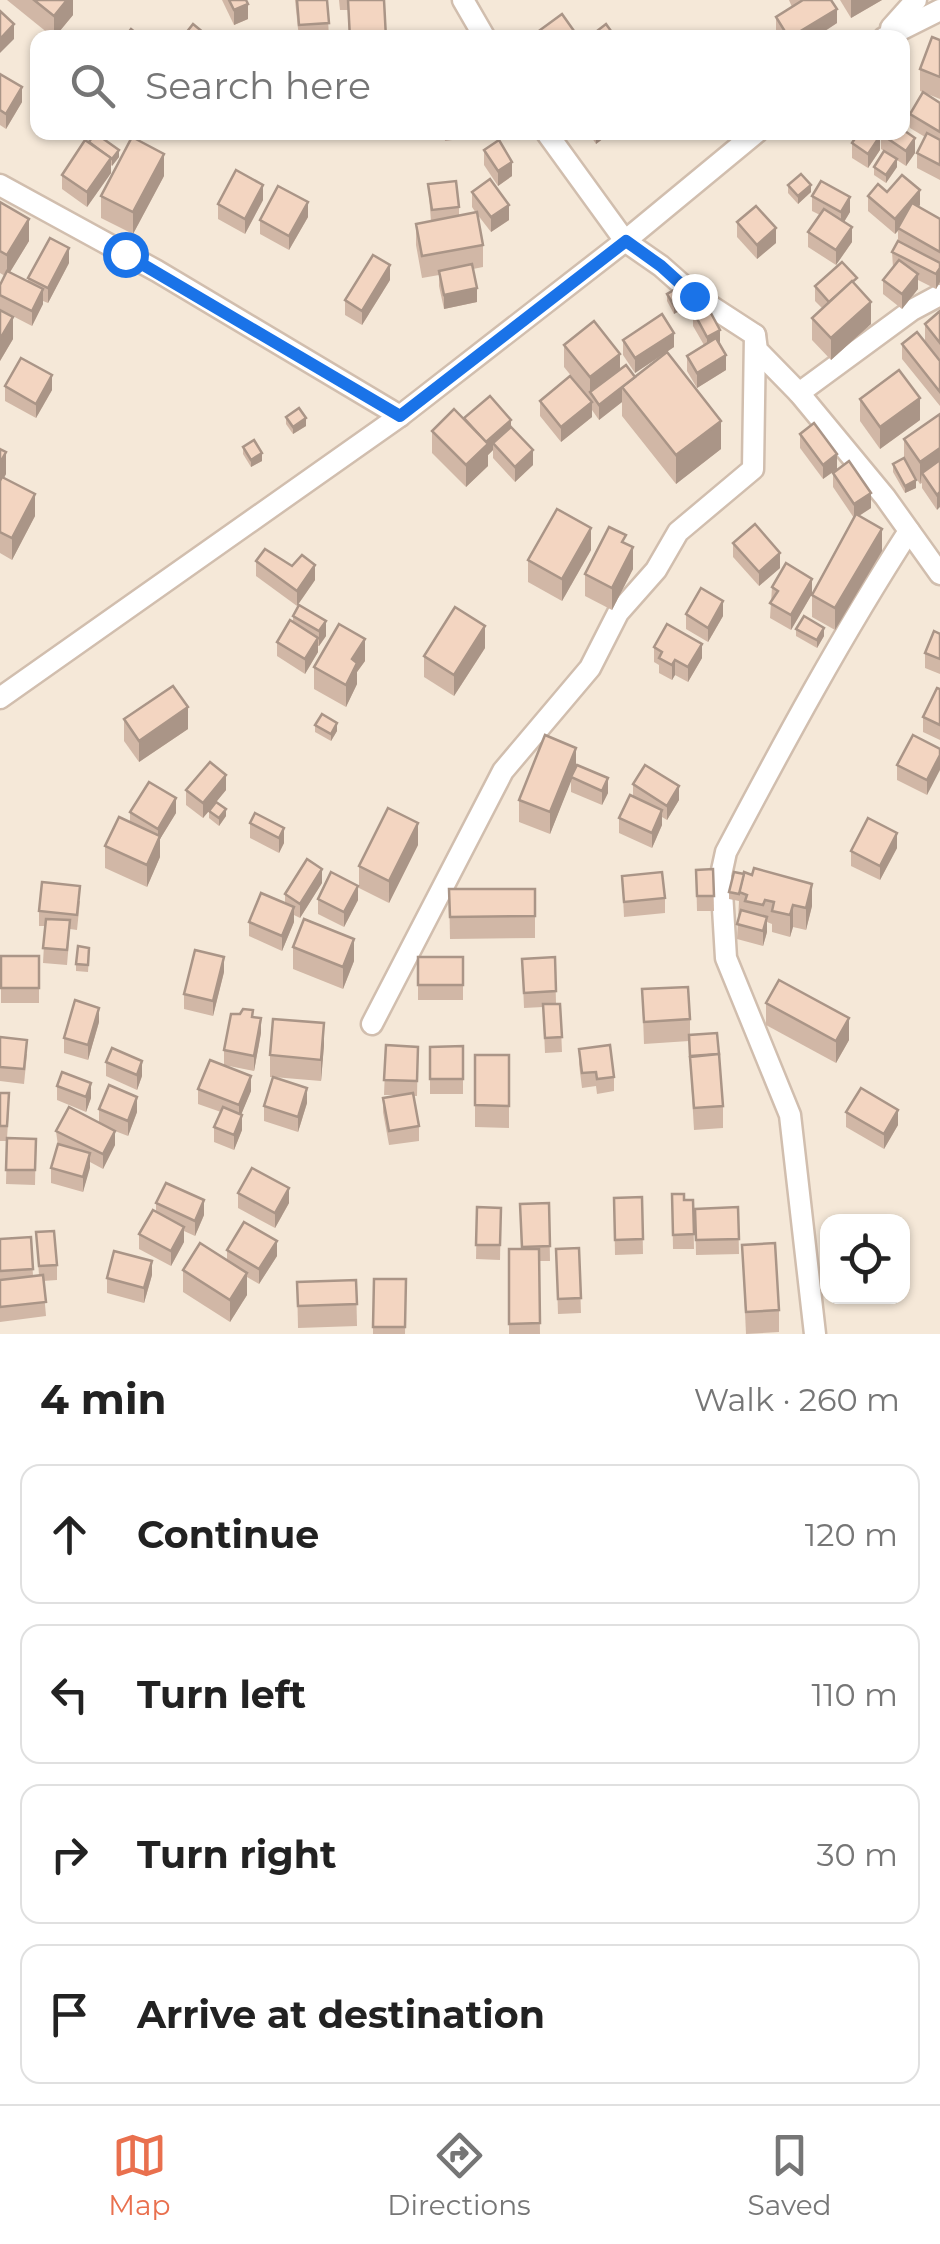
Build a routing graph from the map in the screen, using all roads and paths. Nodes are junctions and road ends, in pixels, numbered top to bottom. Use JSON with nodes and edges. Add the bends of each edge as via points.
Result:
{"nodes":[{"id":1,"x":462,"y":0,"type":"edge"},
{"id":2,"x":916,"y":0,"type":"edge"},
{"id":3,"x":940,"y":10,"type":"edge"},
{"id":4,"x":480,"y":30,"type":"edge"},
{"id":5,"x":891,"y":30,"type":"edge"},
{"id":6,"x":900,"y":30,"type":"edge"},
{"id":7,"x":552,"y":140,"type":"edge"},
{"id":8,"x":748,"y":140,"type":"edge"},
{"id":9,"x":0,"y":185,"type":"edge"},
{"id":10,"x":626,"y":241,"type":"junction"},
{"id":11,"x":940,"y":295,"type":"edge"},
{"id":12,"x":755,"y":336,"type":"junction"},
{"id":13,"x":799,"y":393,"type":"junction"},
{"id":14,"x":400,"y":416,"type":"junction"},
{"id":15,"x":909,"y":531,"type":"junction"},
{"id":16,"x":940,"y":574,"type":"edge"},
{"id":17,"x":0,"y":698,"type":"edge"},
{"id":18,"x":372,"y":1024,"type":"dead end"},
{"id":19,"x":815,"y":1334,"type":"edge"}],
"edges":[{"from":1,"to":4,"type":"street"},
{"from":2,"to":5,"type":"street"},
{"from":3,"to":6,"type":"street"},
{"from":7,"to":10,"type":"street"},
{"from":8,"to":10,"type":"street"},
{"from":9,"to":14,"type":"street"},
{"from":10,"to":12,"type":"street"},
{"from":10,"to":14,"type":"street"},
{"from":11,"to":13,"type":"street"},
{"from":12,"to":13,"type":"street","via":[[757,350]]},
{"from":12,"to":18,"type":"street","via":[[753,469],[678,532],[618,613],[590,668],[503,771]]},
{"from":13,"to":15,"type":"street"},
{"from":14,"to":17,"type":"street"},
{"from":15,"to":16,"type":"street"},
{"from":15,"to":19,"type":"street","via":[[815,683],[726,852],[721,875],[726,958],[790,1115]]}]}
